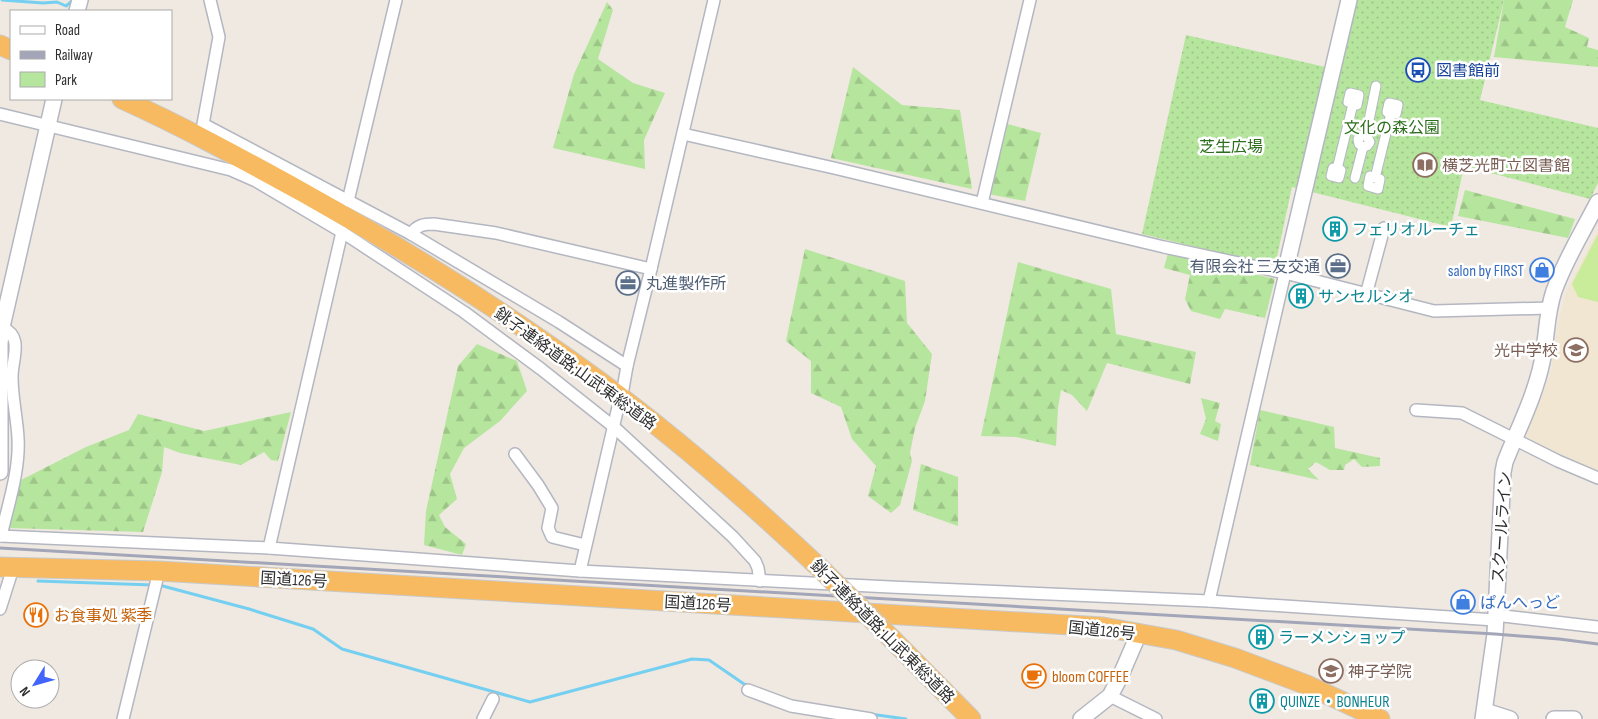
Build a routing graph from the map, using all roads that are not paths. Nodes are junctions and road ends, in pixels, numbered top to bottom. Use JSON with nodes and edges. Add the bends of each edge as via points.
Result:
{"nodes":[{"id":1,"x":210,"y":0,"type":"edge"},
{"id":2,"x":396,"y":0,"type":"edge"},
{"id":3,"x":714,"y":0,"type":"edge"},
{"id":4,"x":1030,"y":0,"type":"edge"},
{"id":5,"x":1349,"y":0,"type":"edge"},
{"id":6,"x":1376,"y":86,"type":"dead end"},
{"id":7,"x":54,"y":100,"type":"edge"},
{"id":8,"x":124,"y":100,"type":"edge"},
{"id":9,"x":1372,"y":103,"type":"junction"},
{"id":10,"x":0,"y":114,"type":"edge"},
{"id":11,"x":47,"y":124,"type":"junction"},
{"id":12,"x":684,"y":134,"type":"junction"},
{"id":13,"x":1343,"y":136,"type":"junction"},
{"id":14,"x":1364,"y":141,"type":"junction"},
{"id":15,"x":1385,"y":146,"type":"junction"},
{"id":16,"x":1355,"y":178,"type":"junction"},
{"id":17,"x":348,"y":201,"type":"junction"},
{"id":18,"x":1598,"y":202,"type":"edge"},
{"id":19,"x":982,"y":203,"type":"junction"},
{"id":20,"x":1384,"y":228,"type":"dead end"},
{"id":21,"x":342,"y":232,"type":"junction"},
{"id":22,"x":410,"y":234,"type":"junction"},
{"id":23,"x":652,"y":268,"type":"junction"},
{"id":24,"x":1285,"y":273,"type":"junction"},
{"id":25,"x":1366,"y":295,"type":"junction"},
{"id":26,"x":4,"y":298,"type":"edge"},
{"id":27,"x":1549,"y":308,"type":"junction"},
{"id":28,"x":1,"y":328,"type":"edge"},
{"id":29,"x":627,"y":366,"type":"junction"},
{"id":30,"x":623,"y":389,"type":"dead end"},
{"id":31,"x":618,"y":407,"type":"dead end"},
{"id":32,"x":1416,"y":410,"type":"dead end"},
{"id":33,"x":614,"y":428,"type":"junction"},
{"id":34,"x":1514,"y":439,"type":"junction"},
{"id":35,"x":515,"y":454,"type":"dead end"},
{"id":36,"x":1,"y":465,"type":"edge"},
{"id":37,"x":1598,"y":478,"type":"edge"},
{"id":38,"x":1,"y":536,"type":"edge"},
{"id":39,"x":585,"y":545,"type":"junction"},
{"id":40,"x":269,"y":548,"type":"junction"},
{"id":41,"x":6,"y":568,"type":"edge"},
{"id":42,"x":580,"y":571,"type":"junction"},
{"id":43,"x":156,"y":581,"type":"junction"},
{"id":44,"x":760,"y":581,"type":"junction"},
{"id":45,"x":1209,"y":601,"type":"junction"},
{"id":46,"x":0,"y":609,"type":"edge"},
{"id":47,"x":1495,"y":618,"type":"junction"},
{"id":48,"x":1598,"y":627,"type":"edge"},
{"id":49,"x":1139,"y":633,"type":"junction"},
{"id":50,"x":748,"y":690,"type":"dead end"},
{"id":51,"x":1110,"y":696,"type":"junction"},
{"id":52,"x":493,"y":699,"type":"dead end"},
{"id":53,"x":1484,"y":715,"type":"edge"},
{"id":54,"x":123,"y":719,"type":"edge"},
{"id":55,"x":483,"y":719,"type":"edge"},
{"id":56,"x":871,"y":719,"type":"edge"},
{"id":57,"x":971,"y":719,"type":"edge"},
{"id":58,"x":1081,"y":719,"type":"edge"},
{"id":59,"x":1156,"y":719,"type":"edge"},
{"id":60,"x":1380,"y":719,"type":"edge"},
{"id":61,"x":1510,"y":719,"type":"edge"},
{"id":62,"x":1554,"y":719,"type":"edge"},
{"id":63,"x":1574,"y":719,"type":"edge"}],
"edges":[{"from":1,"to":17,"type":"street","via":[[219,36],[203,124]]},
{"from":2,"to":17,"type":"street"},
{"from":3,"to":12,"type":"street"},
{"from":4,"to":19,"type":"street"},
{"from":5,"to":24,"type":"street"},
{"from":6,"to":9,"type":"street"},
{"from":7,"to":11,"type":"street"},
{"from":8,"to":57,"type":"highway","name":"銚子連絡道路;山武東総道路","bridge":true,"via":[[336,211],[473,294],[600,382],[739,494],[824,572]]},
{"from":9,"to":13,"type":"street","via":[[1355,102]]},
{"from":9,"to":14,"type":"street"},
{"from":9,"to":15,"type":"street","via":[[1395,111]]},
{"from":10,"to":11,"type":"street"},
{"from":11,"to":21,"type":"street","via":[[231,170],[256,181]]},
{"from":11,"to":26,"type":"street"},
{"from":12,"to":19,"type":"street"},
{"from":12,"to":23,"type":"street"},
{"from":13,"to":14,"type":"street"},
{"from":13,"to":16,"type":"street","via":[[1338,172]]},
{"from":14,"to":15,"type":"street"},
{"from":14,"to":16,"type":"street"},
{"from":15,"to":16,"type":"street","via":[[1372,180]]},
{"from":17,"to":22,"type":"street"},
{"from":18,"to":27,"type":"street","name":"スクールライン","via":[[1564,266]]},
{"from":19,"to":24,"type":"street"},
{"from":20,"to":25,"type":"street"},
{"from":21,"to":33,"type":"street","via":[[464,312]]},
{"from":21,"to":40,"type":"street"},
{"from":22,"to":23,"type":"street","via":[[418,226],[434,224],[496,233]]},
{"from":22,"to":29,"type":"street"},
{"from":23,"to":29,"type":"street"},
{"from":24,"to":25,"type":"street"},
{"from":24,"to":45,"type":"street"},
{"from":25,"to":27,"type":"street","via":[[1434,311]]},
{"from":26,"to":28,"type":"street"},
{"from":27,"to":34,"type":"street","name":"スクールライン","via":[[1542,364]]},
{"from":28,"to":36,"type":"street"},
{"from":28,"to":38,"type":"street","via":[[11,331],[14,336],[12,376],[18,439],[15,472]]},
{"from":29,"to":30,"type":"street"},
{"from":31,"to":33,"type":"street"},
{"from":32,"to":34,"type":"street","via":[[1462,413]]},
{"from":33,"to":39,"type":"street"},
{"from":33,"to":44,"type":"street","via":[[733,537],[755,561]]},
{"from":34,"to":37,"type":"street"},
{"from":34,"to":47,"type":"street","name":"スクールライン","via":[[1503,472]]},
{"from":35,"to":39,"type":"street","via":[[552,508],[548,528],[552,537]]},
{"from":38,"to":40,"type":"street"},
{"from":39,"to":42,"type":"street"},
{"from":40,"to":42,"type":"street"},
{"from":41,"to":43,"type":"highway","name":"国道126号"},
{"from":41,"to":46,"type":"street"},
{"from":42,"to":44,"type":"street"},
{"from":43,"to":49,"type":"highway","name":"国道126号","via":[[1103,627]]},
{"from":43,"to":54,"type":"street"},
{"from":44,"to":45,"type":"street"},
{"from":45,"to":47,"type":"street"},
{"from":47,"to":48,"type":"street"},
{"from":47,"to":53,"type":"street","name":"スクールライン"},
{"from":49,"to":51,"type":"street"},
{"from":49,"to":60,"type":"highway","name":"国道126号","via":[[1176,640],[1266,669]]},
{"from":50,"to":56,"type":"street","via":[[791,706]]},
{"from":51,"to":58,"type":"street"},
{"from":51,"to":59,"type":"street"},
{"from":52,"to":55,"type":"street"},
{"from":53,"to":61,"type":"street"},
{"from":62,"to":63,"type":"street"}]}
